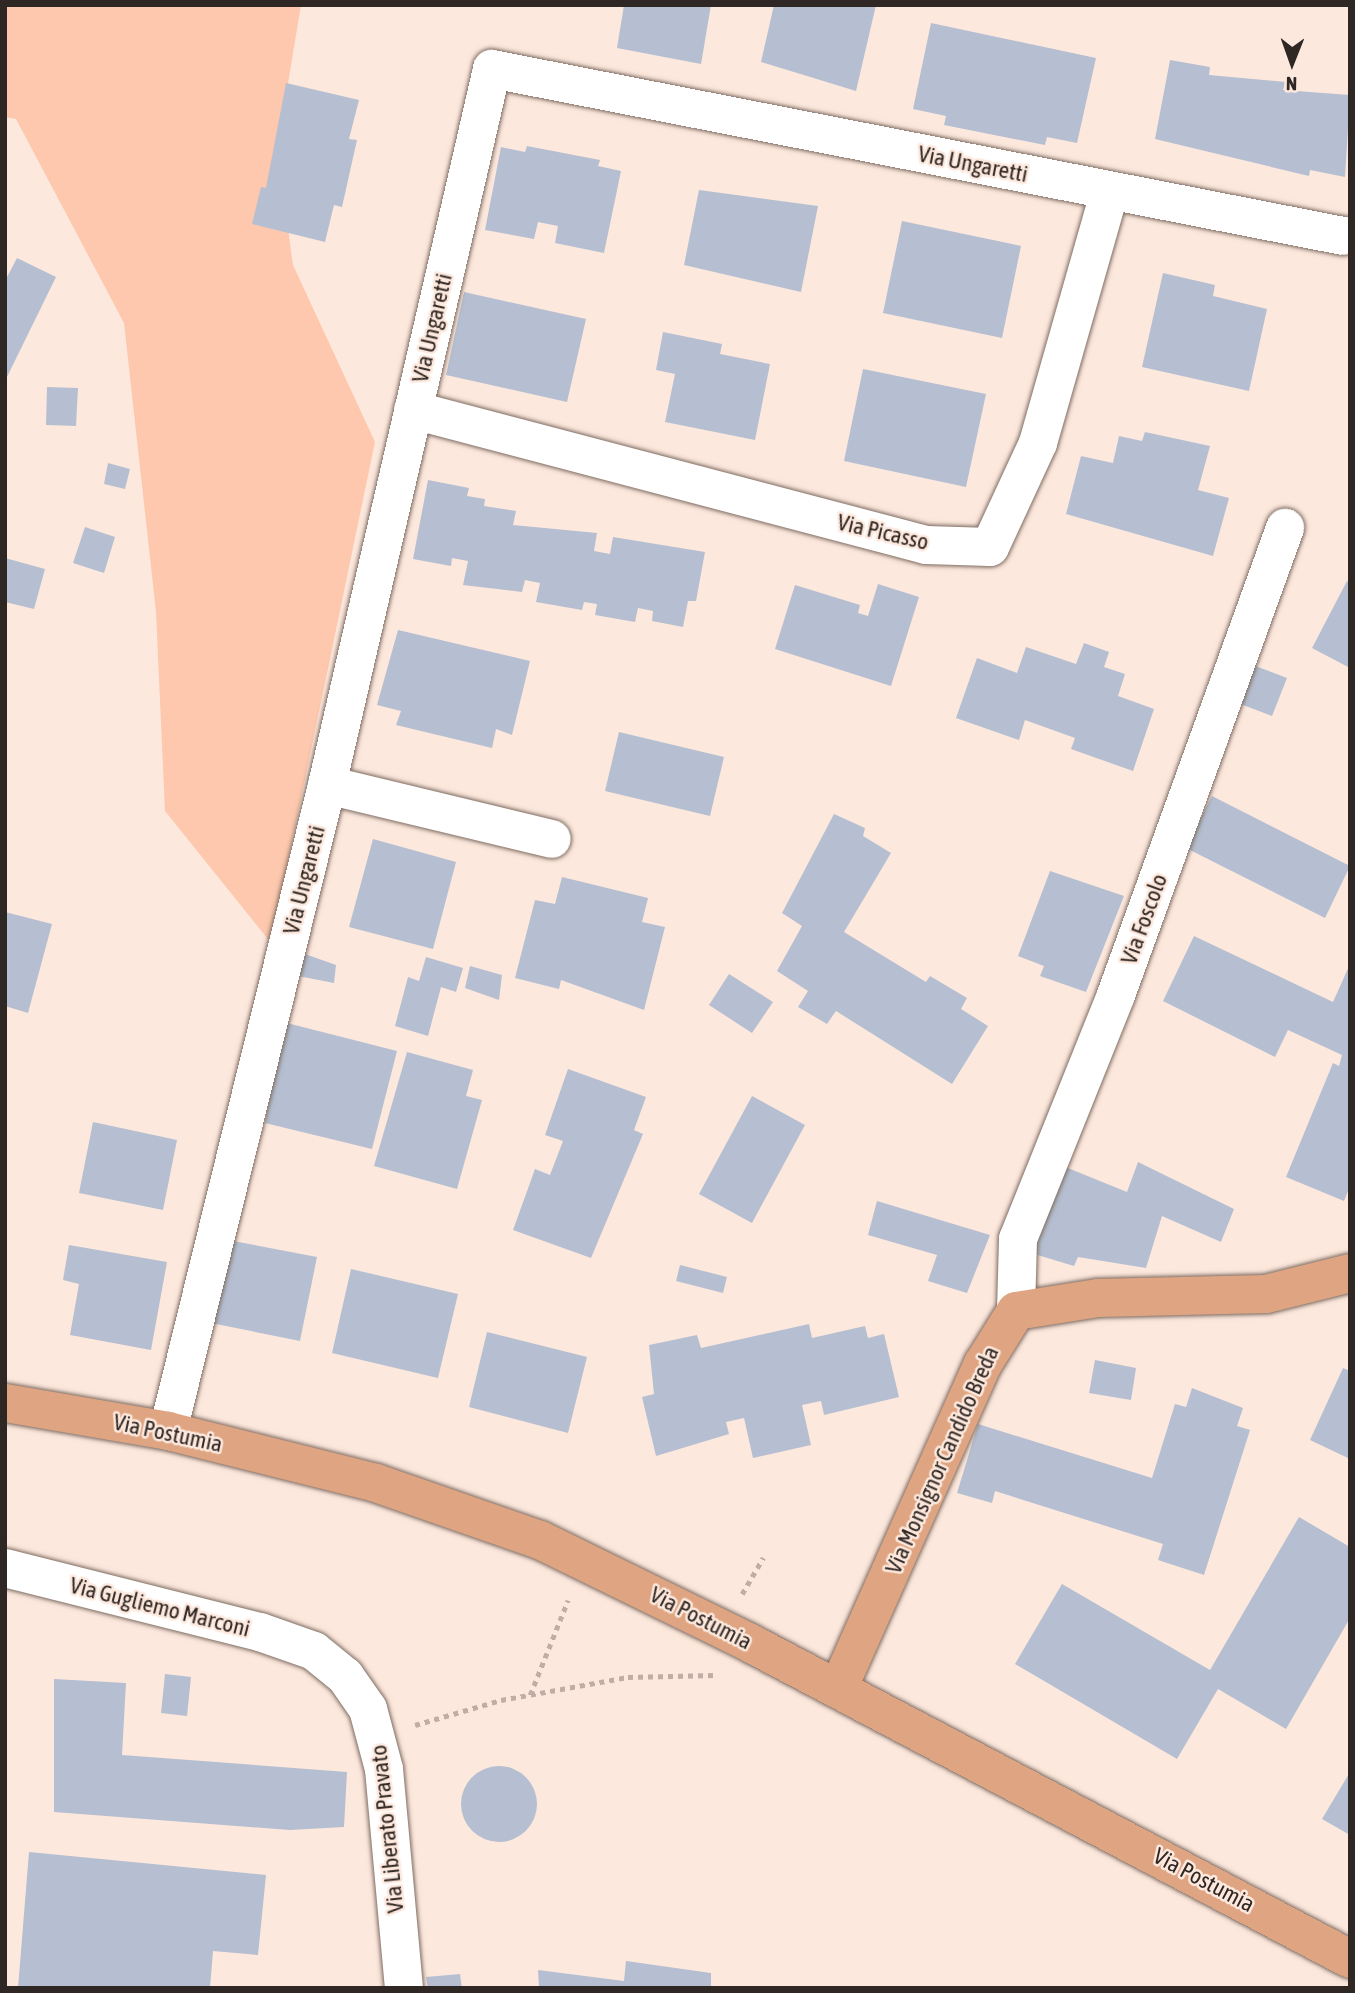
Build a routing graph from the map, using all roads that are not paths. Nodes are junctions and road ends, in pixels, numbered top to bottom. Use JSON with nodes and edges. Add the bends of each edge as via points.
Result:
{"nodes":[{"id":1,"x":1110,"y":191,"type":"junction"},
{"id":2,"x":1343,"y":236,"type":"dead end"},
{"id":3,"x":413,"y":410,"type":"junction"},
{"id":4,"x":1285,"y":527,"type":"dead end"},
{"id":5,"x":327,"y":785,"type":"junction"},
{"id":6,"x":552,"y":839,"type":"dead end"},
{"id":7,"x":1350,"y":1273,"type":"edge"},
{"id":8,"x":1016,"y":1311,"type":"junction"},
{"id":9,"x":5,"y":1403,"type":"edge"},
{"id":10,"x":168,"y":1431,"type":"junction"},
{"id":11,"x":5,"y":1568,"type":"edge"},
{"id":12,"x":314,"y":1651,"type":"joint"},
{"id":13,"x":838,"y":1689,"type":"junction"},
{"id":14,"x":1350,"y":1959,"type":"edge"},
{"id":15,"x":404,"y":1988,"type":"edge"}],
"edges":[{"from":1,"to":2,"type":"street","name":"Via Ungaretti"},
{"from":1,"to":3,"type":"street","name":"Via Picasso","via":[[1038,443],[990,547],[926,545]]},
{"from":1,"to":3,"type":"street","name":"Via Ungaretti","via":[[492,69]]},
{"from":3,"to":5,"type":"street","name":"Via Ungaretti"},
{"from":4,"to":8,"type":"street","name":"Via Foscolo","via":[[1116,995],[1018,1240]]},
{"from":5,"to":6,"type":"street"},
{"from":5,"to":10,"type":"street","name":"Via Ungaretti"},
{"from":7,"to":8,"type":"main road","via":[[1266,1294],[1098,1298]]},
{"from":8,"to":13,"type":"main road","name":"Via Monsignor Candido Breda","via":[[983,1364]]},
{"from":9,"to":10,"type":"main road","name":"Via Postumia"},
{"from":10,"to":13,"type":"main road","name":"Via Postumia","via":[[376,1483],[540,1540]]},
{"from":11,"to":12,"type":"street","name":"Via Gugliemo Marconi"},
{"from":12,"to":15,"type":"street","name":"Via Liberato Pravato","via":[[345,1676],[377,1735]]},
{"from":13,"to":14,"type":"main road","name":"Via Postumia"}]}
